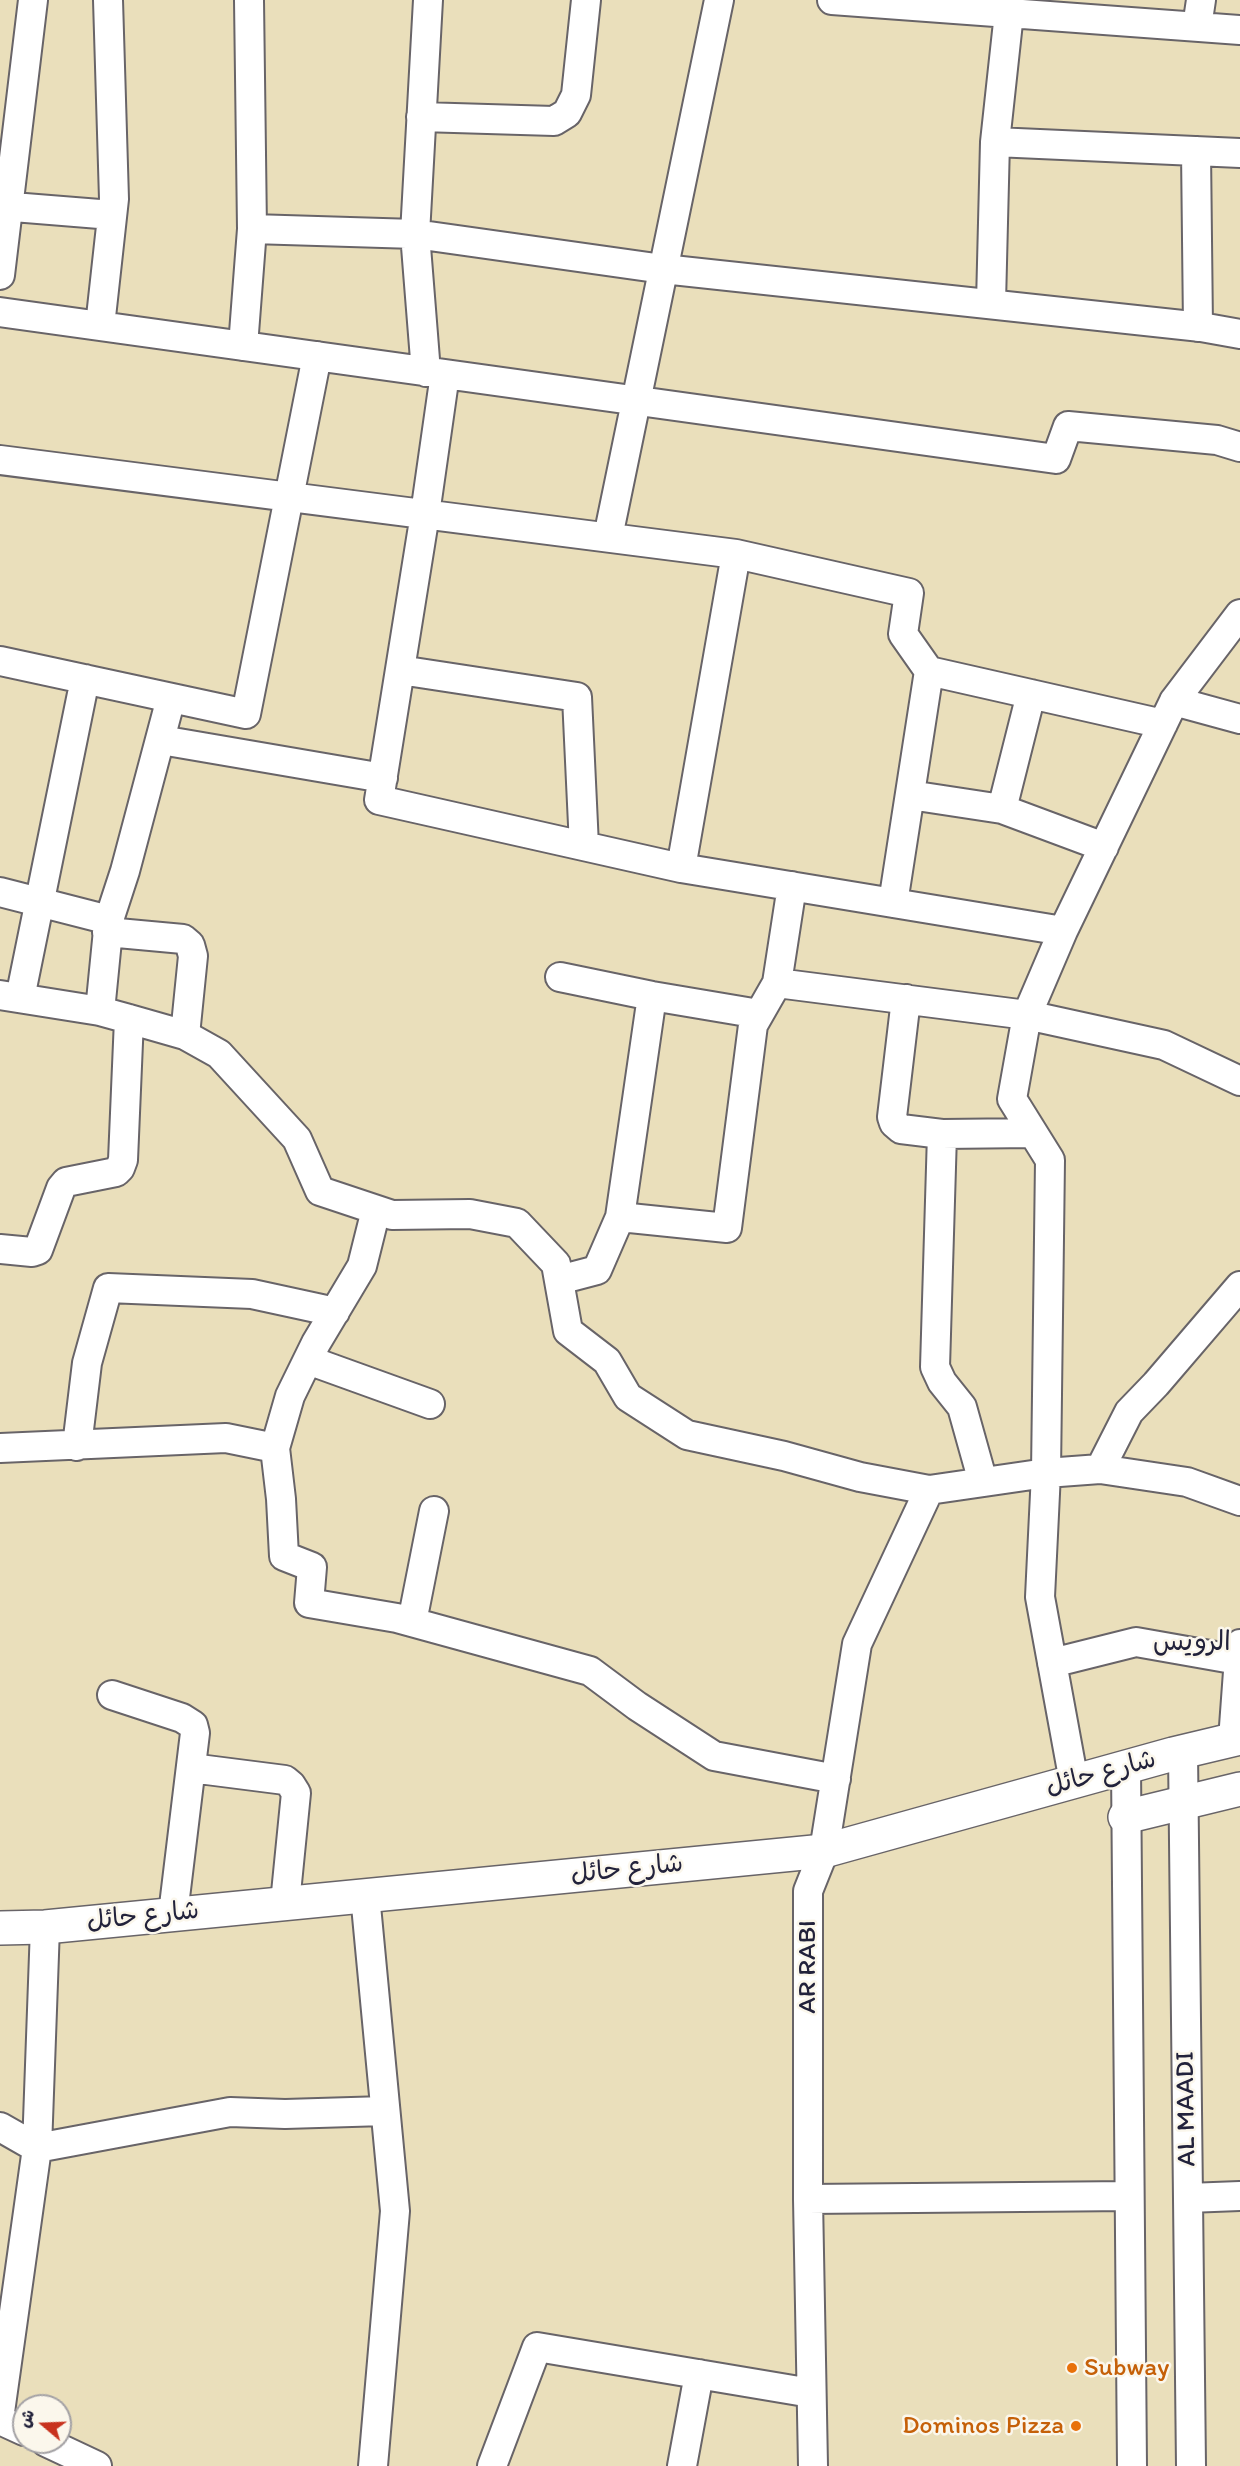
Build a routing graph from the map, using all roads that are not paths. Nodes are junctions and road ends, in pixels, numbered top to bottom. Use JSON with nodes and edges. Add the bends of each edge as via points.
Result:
{"nodes":[{"id":1,"x":33,"y":0,"type":"edge"},
{"id":2,"x":108,"y":0,"type":"edge"},
{"id":3,"x":249,"y":0,"type":"edge"},
{"id":4,"x":428,"y":0,"type":"edge"},
{"id":5,"x":586,"y":0,"type":"edge"},
{"id":6,"x":718,"y":0,"type":"edge"},
{"id":7,"x":832,"y":0,"type":"edge"},
{"id":8,"x":948,"y":0,"type":"edge"},
{"id":9,"x":1016,"y":10,"type":"edge"},
{"id":10,"x":1199,"y":13,"type":"edge"},
{"id":11,"x":1240,"y":30,"type":"edge"},
{"id":12,"x":10,"y":104,"type":"edge"},
{"id":13,"x":421,"y":117,"type":"junction"},
{"id":14,"x":995,"y":142,"type":"junction"},
{"id":15,"x":1196,"y":151,"type":"junction"},
{"id":16,"x":1240,"y":153,"type":"edge"},
{"id":17,"x":4,"y":206,"type":"edge"},
{"id":18,"x":112,"y":215,"type":"junction"},
{"id":19,"x":252,"y":230,"type":"junction"},
{"id":20,"x":415,"y":234,"type":"junction"},
{"id":21,"x":663,"y":269,"type":"junction"},
{"id":22,"x":0,"y":275,"type":"edge"},
{"id":23,"x":991,"y":303,"type":"junction"},
{"id":24,"x":0,"y":312,"type":"edge"},
{"id":25,"x":100,"y":326,"type":"junction"},
{"id":26,"x":1198,"y":327,"type":"junction"},
{"id":27,"x":1240,"y":334,"type":"edge"},
{"id":28,"x":243,"y":346,"type":"junction"},
{"id":29,"x":317,"y":356,"type":"junction"},
{"id":30,"x":435,"y":373,"type":"junction"},
{"id":31,"x":636,"y":401,"type":"junction"},
{"id":32,"x":1240,"y":447,"type":"edge"},
{"id":33,"x":0,"y":460,"type":"edge"},
{"id":34,"x":288,"y":496,"type":"junction"},
{"id":35,"x":425,"y":514,"type":"junction"},
{"id":36,"x":608,"y":537,"type":"junction"},
{"id":37,"x":736,"y":554,"type":"junction"},
{"id":38,"x":1240,"y":614,"type":"edge"},
{"id":39,"x":0,"y":661,"type":"edge"},
{"id":40,"x":400,"y":670,"type":"junction"},
{"id":41,"x":929,"y":671,"type":"junction"},
{"id":42,"x":85,"y":679,"type":"junction"},
{"id":43,"x":1031,"y":694,"type":"junction"},
{"id":44,"x":171,"y":698,"type":"junction"},
{"id":45,"x":1169,"y":713,"type":"junction"},
{"id":46,"x":1240,"y":719,"type":"edge"},
{"id":47,"x":161,"y":740,"type":"junction"},
{"id":48,"x":383,"y":778,"type":"junction"},
{"id":49,"x":910,"y":795,"type":"junction"},
{"id":50,"x":1002,"y":809,"type":"junction"},
{"id":51,"x":585,"y":846,"type":"junction"},
{"id":52,"x":1104,"y":847,"type":"junction"},
{"id":53,"x":681,"y":868,"type":"junction"},
{"id":54,"x":792,"y":886,"type":"junction"},
{"id":55,"x":0,"y":891,"type":"edge"},
{"id":56,"x":40,"y":902,"type":"junction"},
{"id":57,"x":893,"y":903,"type":"junction"},
{"id":58,"x":108,"y":926,"type":"junction"},
{"id":59,"x":1063,"y":931,"type":"junction"},
{"id":60,"x":561,"y":977,"type":"dead end"},
{"id":61,"x":777,"y":983,"type":"junction"},
{"id":62,"x":652,"y":996,"type":"junction"},
{"id":63,"x":10,"y":997,"type":"edge"},
{"id":64,"x":906,"y":999,"type":"junction"},
{"id":65,"x":100,"y":1011,"type":"junction"},
{"id":66,"x":759,"y":1014,"type":"junction"},
{"id":67,"x":1027,"y":1015,"type":"junction"},
{"id":68,"x":129,"y":1019,"type":"junction"},
{"id":69,"x":185,"y":1035,"type":"junction"},
{"id":70,"x":1240,"y":1081,"type":"edge"},
{"id":71,"x":1033,"y":1133,"type":"junction"},
{"id":72,"x":942,"y":1134,"type":"junction"},
{"id":73,"x":376,"y":1210,"type":"junction"},
{"id":74,"x":620,"y":1217,"type":"junction"},
{"id":75,"x":0,"y":1249,"type":"edge"},
{"id":76,"x":559,"y":1280,"type":"junction"},
{"id":77,"x":1240,"y":1286,"type":"edge"},
{"id":78,"x":335,"y":1312,"type":"junction"},
{"id":79,"x":308,"y":1360,"type":"junction"},
{"id":80,"x":430,"y":1404,"type":"dead end"},
{"id":81,"x":77,"y":1446,"type":"junction"},
{"id":82,"x":0,"y":1448,"type":"edge"},
{"id":83,"x":275,"y":1448,"type":"junction"},
{"id":84,"x":1100,"y":1469,"type":"junction"},
{"id":85,"x":1046,"y":1473,"type":"junction"},
{"id":86,"x":983,"y":1482,"type":"junction"},
{"id":87,"x":929,"y":1490,"type":"junction"},
{"id":88,"x":1240,"y":1501,"type":"edge"},
{"id":89,"x":434,"y":1511,"type":"dead end"},
{"id":90,"x":412,"y":1622,"type":"junction"},
{"id":91,"x":1239,"y":1652,"type":"edge"},
{"id":92,"x":1052,"y":1663,"type":"junction"},
{"id":93,"x":112,"y":1695,"type":"dead end"},
{"id":94,"x":1236,"y":1739,"type":"edge"},
{"id":95,"x":1183,"y":1752,"type":"junction"},
{"id":96,"x":1125,"y":1767,"type":"junction"},
{"id":97,"x":191,"y":1768,"type":"junction"},
{"id":98,"x":836,"y":1779,"type":"junction"},
{"id":99,"x":1074,"y":1782,"type":"junction"},
{"id":100,"x":1240,"y":1789,"type":"edge"},
{"id":101,"x":1184,"y":1803,"type":"junction"},
{"id":102,"x":1125,"y":1817,"type":"junction"},
{"id":103,"x":824,"y":1851,"type":"junction"},
{"id":104,"x":365,"y":1895,"type":"junction"},
{"id":105,"x":285,"y":1903,"type":"junction"},
{"id":106,"x":173,"y":1914,"type":"junction"},
{"id":107,"x":45,"y":1927,"type":"junction"},
{"id":108,"x":0,"y":1928,"type":"edge"},
{"id":109,"x":386,"y":2110,"type":"junction"},
{"id":110,"x":0,"y":2127,"type":"edge"},
{"id":111,"x":36,"y":2148,"type":"junction"},
{"id":112,"x":1129,"y":2196,"type":"junction"},
{"id":113,"x":1240,"y":2196,"type":"edge"},
{"id":114,"x":1188,"y":2198,"type":"junction"},
{"id":115,"x":808,"y":2199,"type":"junction"},
{"id":116,"x":11,"y":2254,"type":"edge"},
{"id":117,"x":699,"y":2374,"type":"junction"},
{"id":118,"x":812,"y":2393,"type":"junction"},
{"id":119,"x":0,"y":2412,"type":"edge"},
{"id":120,"x":72,"y":2454,"type":"edge"},
{"id":121,"x":97,"y":2466,"type":"edge"},
{"id":122,"x":373,"y":2466,"type":"edge"},
{"id":123,"x":492,"y":2466,"type":"edge"},
{"id":124,"x":682,"y":2466,"type":"edge"},
{"id":125,"x":813,"y":2466,"type":"edge"},
{"id":126,"x":1131,"y":2466,"type":"edge"},
{"id":127,"x":1191,"y":2466,"type":"edge"}],
"edges":[{"from":1,"to":12,"type":"street"},
{"from":2,"to":18,"type":"street"},
{"from":3,"to":19,"type":"street"},
{"from":4,"to":13,"type":"street"},
{"from":5,"to":13,"type":"street","via":[[576,95],[567,113],[554,121]]},
{"from":6,"to":21,"type":"street"},
{"from":7,"to":9,"type":"street"},
{"from":8,"to":9,"type":"street"},
{"from":9,"to":10,"type":"street"},
{"from":9,"to":14,"type":"street"},
{"from":10,"to":11,"type":"street"},
{"from":12,"to":17,"type":"street"},
{"from":13,"to":20,"type":"street"},
{"from":14,"to":15,"type":"street"},
{"from":14,"to":23,"type":"street"},
{"from":15,"to":16,"type":"street"},
{"from":15,"to":26,"type":"street"},
{"from":17,"to":18,"type":"street"},
{"from":17,"to":22,"type":"street"},
{"from":18,"to":25,"type":"street"},
{"from":19,"to":20,"type":"street"},
{"from":19,"to":28,"type":"street"},
{"from":20,"to":21,"type":"street"},
{"from":20,"to":30,"type":"street"},
{"from":21,"to":23,"type":"street"},
{"from":21,"to":31,"type":"street"},
{"from":23,"to":26,"type":"street"},
{"from":24,"to":25,"type":"street"},
{"from":25,"to":28,"type":"street"},
{"from":26,"to":27,"type":"street"},
{"from":28,"to":29,"type":"street"},
{"from":29,"to":30,"type":"street"},
{"from":29,"to":34,"type":"street"},
{"from":30,"to":31,"type":"street"},
{"from":30,"to":35,"type":"street"},
{"from":31,"to":32,"type":"street","via":[[1056,459],[1068,426],[1217,440]]},
{"from":31,"to":36,"type":"street"},
{"from":33,"to":34,"type":"street"},
{"from":34,"to":35,"type":"street"},
{"from":34,"to":44,"type":"street","via":[[246,714]]},
{"from":35,"to":36,"type":"street"},
{"from":35,"to":40,"type":"street"},
{"from":36,"to":37,"type":"street"},
{"from":37,"to":41,"type":"street","via":[[909,593],[903,634]]},
{"from":37,"to":53,"type":"street"},
{"from":38,"to":45,"type":"street"},
{"from":39,"to":42,"type":"street"},
{"from":40,"to":48,"type":"street"},
{"from":40,"to":51,"type":"street","via":[[577,697]]},
{"from":41,"to":43,"type":"street"},
{"from":41,"to":49,"type":"street"},
{"from":42,"to":44,"type":"street"},
{"from":42,"to":56,"type":"street"},
{"from":43,"to":45,"type":"street"},
{"from":43,"to":50,"type":"street"},
{"from":44,"to":47,"type":"street"},
{"from":45,"to":46,"type":"street"},
{"from":45,"to":52,"type":"street"},
{"from":47,"to":48,"type":"street"},
{"from":47,"to":58,"type":"street"},
{"from":48,"to":51,"type":"street","via":[[379,800]]},
{"from":49,"to":50,"type":"street"},
{"from":49,"to":57,"type":"street"},
{"from":50,"to":52,"type":"street"},
{"from":51,"to":53,"type":"street"},
{"from":52,"to":59,"type":"street"},
{"from":53,"to":54,"type":"street"},
{"from":54,"to":57,"type":"street"},
{"from":54,"to":61,"type":"street"},
{"from":55,"to":56,"type":"street"},
{"from":56,"to":58,"type":"street"},
{"from":56,"to":63,"type":"street"},
{"from":57,"to":59,"type":"street"},
{"from":58,"to":65,"type":"street"},
{"from":58,"to":69,"type":"street","via":[[183,939],[190,945],[193,956]]},
{"from":59,"to":67,"type":"street"},
{"from":60,"to":62,"type":"street"},
{"from":61,"to":64,"type":"street"},
{"from":61,"to":66,"type":"street"},
{"from":62,"to":66,"type":"street"},
{"from":62,"to":74,"type":"street"},
{"from":63,"to":65,"type":"street"},
{"from":64,"to":67,"type":"street"},
{"from":64,"to":72,"type":"street","via":[[892,1117],[901,1129]]},
{"from":65,"to":68,"type":"street"},
{"from":66,"to":74,"type":"street","via":[[753,1025],[727,1228]]},
{"from":67,"to":70,"type":"street","via":[[1164,1045]]},
{"from":67,"to":71,"type":"street","via":[[1012,1099]]},
{"from":68,"to":69,"type":"street"},
{"from":68,"to":75,"type":"street","via":[[120,1168],[66,1182],[38,1250]]},
{"from":69,"to":73,"type":"street","via":[[219,1054],[297,1139],[320,1191]]},
{"from":71,"to":72,"type":"street"},
{"from":71,"to":85,"type":"street","via":[[1050,1160]]},
{"from":72,"to":86,"type":"street","via":[[935,1367],[962,1407]]},
{"from":73,"to":76,"type":"street","via":[[392,1215],[470,1214],[517,1223],[556,1264]]},
{"from":73,"to":78,"type":"street","via":[[362,1266]]},
{"from":74,"to":76,"type":"street","via":[[597,1270]]},
{"from":76,"to":87,"type":"street","via":[[567,1331],[607,1361],[628,1397],[687,1435]]},
{"from":77,"to":84,"type":"street","via":[[1128,1412]]},
{"from":78,"to":79,"type":"street"},
{"from":78,"to":81,"type":"street","via":[[252,1294],[108,1288],[87,1363]]},
{"from":79,"to":80,"type":"street"},
{"from":79,"to":83,"type":"street","via":[[290,1396]]},
{"from":81,"to":82,"type":"street"},
{"from":81,"to":83,"type":"street","via":[[226,1438]]},
{"from":83,"to":90,"type":"street","via":[[284,1556],[312,1567],[309,1603]]},
{"from":84,"to":85,"type":"street"},
{"from":84,"to":88,"type":"street","via":[[1187,1482]]},
{"from":85,"to":86,"type":"street"},
{"from":85,"to":92,"type":"street","via":[[1040,1597]]},
{"from":86,"to":87,"type":"street"},
{"from":87,"to":98,"type":"street","name":"AR RABI","via":[[857,1644]]},
{"from":89,"to":90,"type":"street"},
{"from":90,"to":98,"type":"street","via":[[590,1671],[714,1756]]},
{"from":91,"to":92,"type":"street","via":[[1136,1642]]},
{"from":91,"to":94,"type":"street"},
{"from":92,"to":99,"type":"street"},
{"from":93,"to":97,"type":"street","via":[[194,1725]]},
{"from":94,"to":95,"type":"main road","name":"شارع حائل"},
{"from":95,"to":96,"type":"main road","name":"شارع حائل"},
{"from":95,"to":101,"type":"street","name":"AL MAADI"},
{"from":96,"to":99,"type":"main road","name":"شارع حائل"},
{"from":96,"to":102,"type":"street"},
{"from":97,"to":105,"type":"street","via":[[285,1780],[291,1785],[296,1793]]},
{"from":97,"to":106,"type":"street"},
{"from":98,"to":103,"type":"street","name":"AR RABI"},
{"from":99,"to":103,"type":"main road","name":"شارع حائل"},
{"from":100,"to":101,"type":"main road","name":"شارع حائل"},
{"from":101,"to":102,"type":"main road","name":"شارع حائل"},
{"from":101,"to":114,"type":"street","name":"AL MAADI"},
{"from":102,"to":112,"type":"street"},
{"from":103,"to":104,"type":"main road","name":"شارع حائل"},
{"from":103,"to":115,"type":"street","name":"AR RABI","via":[[808,1892]]},
{"from":104,"to":105,"type":"main road","name":"شارع حائل"},
{"from":104,"to":109,"type":"street"},
{"from":105,"to":106,"type":"main road","name":"شارع حائل"},
{"from":106,"to":107,"type":"main road","name":"شارع حائل"},
{"from":107,"to":108,"type":"main road","name":"شارع حائل"},
{"from":107,"to":111,"type":"street"},
{"from":109,"to":111,"type":"street","via":[[230,2112]]},
{"from":109,"to":122,"type":"street","via":[[394,2211]]},
{"from":110,"to":111,"type":"street"},
{"from":111,"to":116,"type":"street"},
{"from":112,"to":115,"type":"street"},
{"from":112,"to":126,"type":"street"},
{"from":113,"to":114,"type":"street"},
{"from":114,"to":127,"type":"street","name":"AL MAADI"},
{"from":115,"to":118,"type":"street","name":"AR RABI"},
{"from":116,"to":119,"type":"street"},
{"from":117,"to":118,"type":"street"},
{"from":117,"to":123,"type":"street","via":[[537,2347]]},
{"from":117,"to":124,"type":"street"},
{"from":118,"to":125,"type":"street","name":"AR RABI"},
{"from":120,"to":121,"type":"street"}]}
